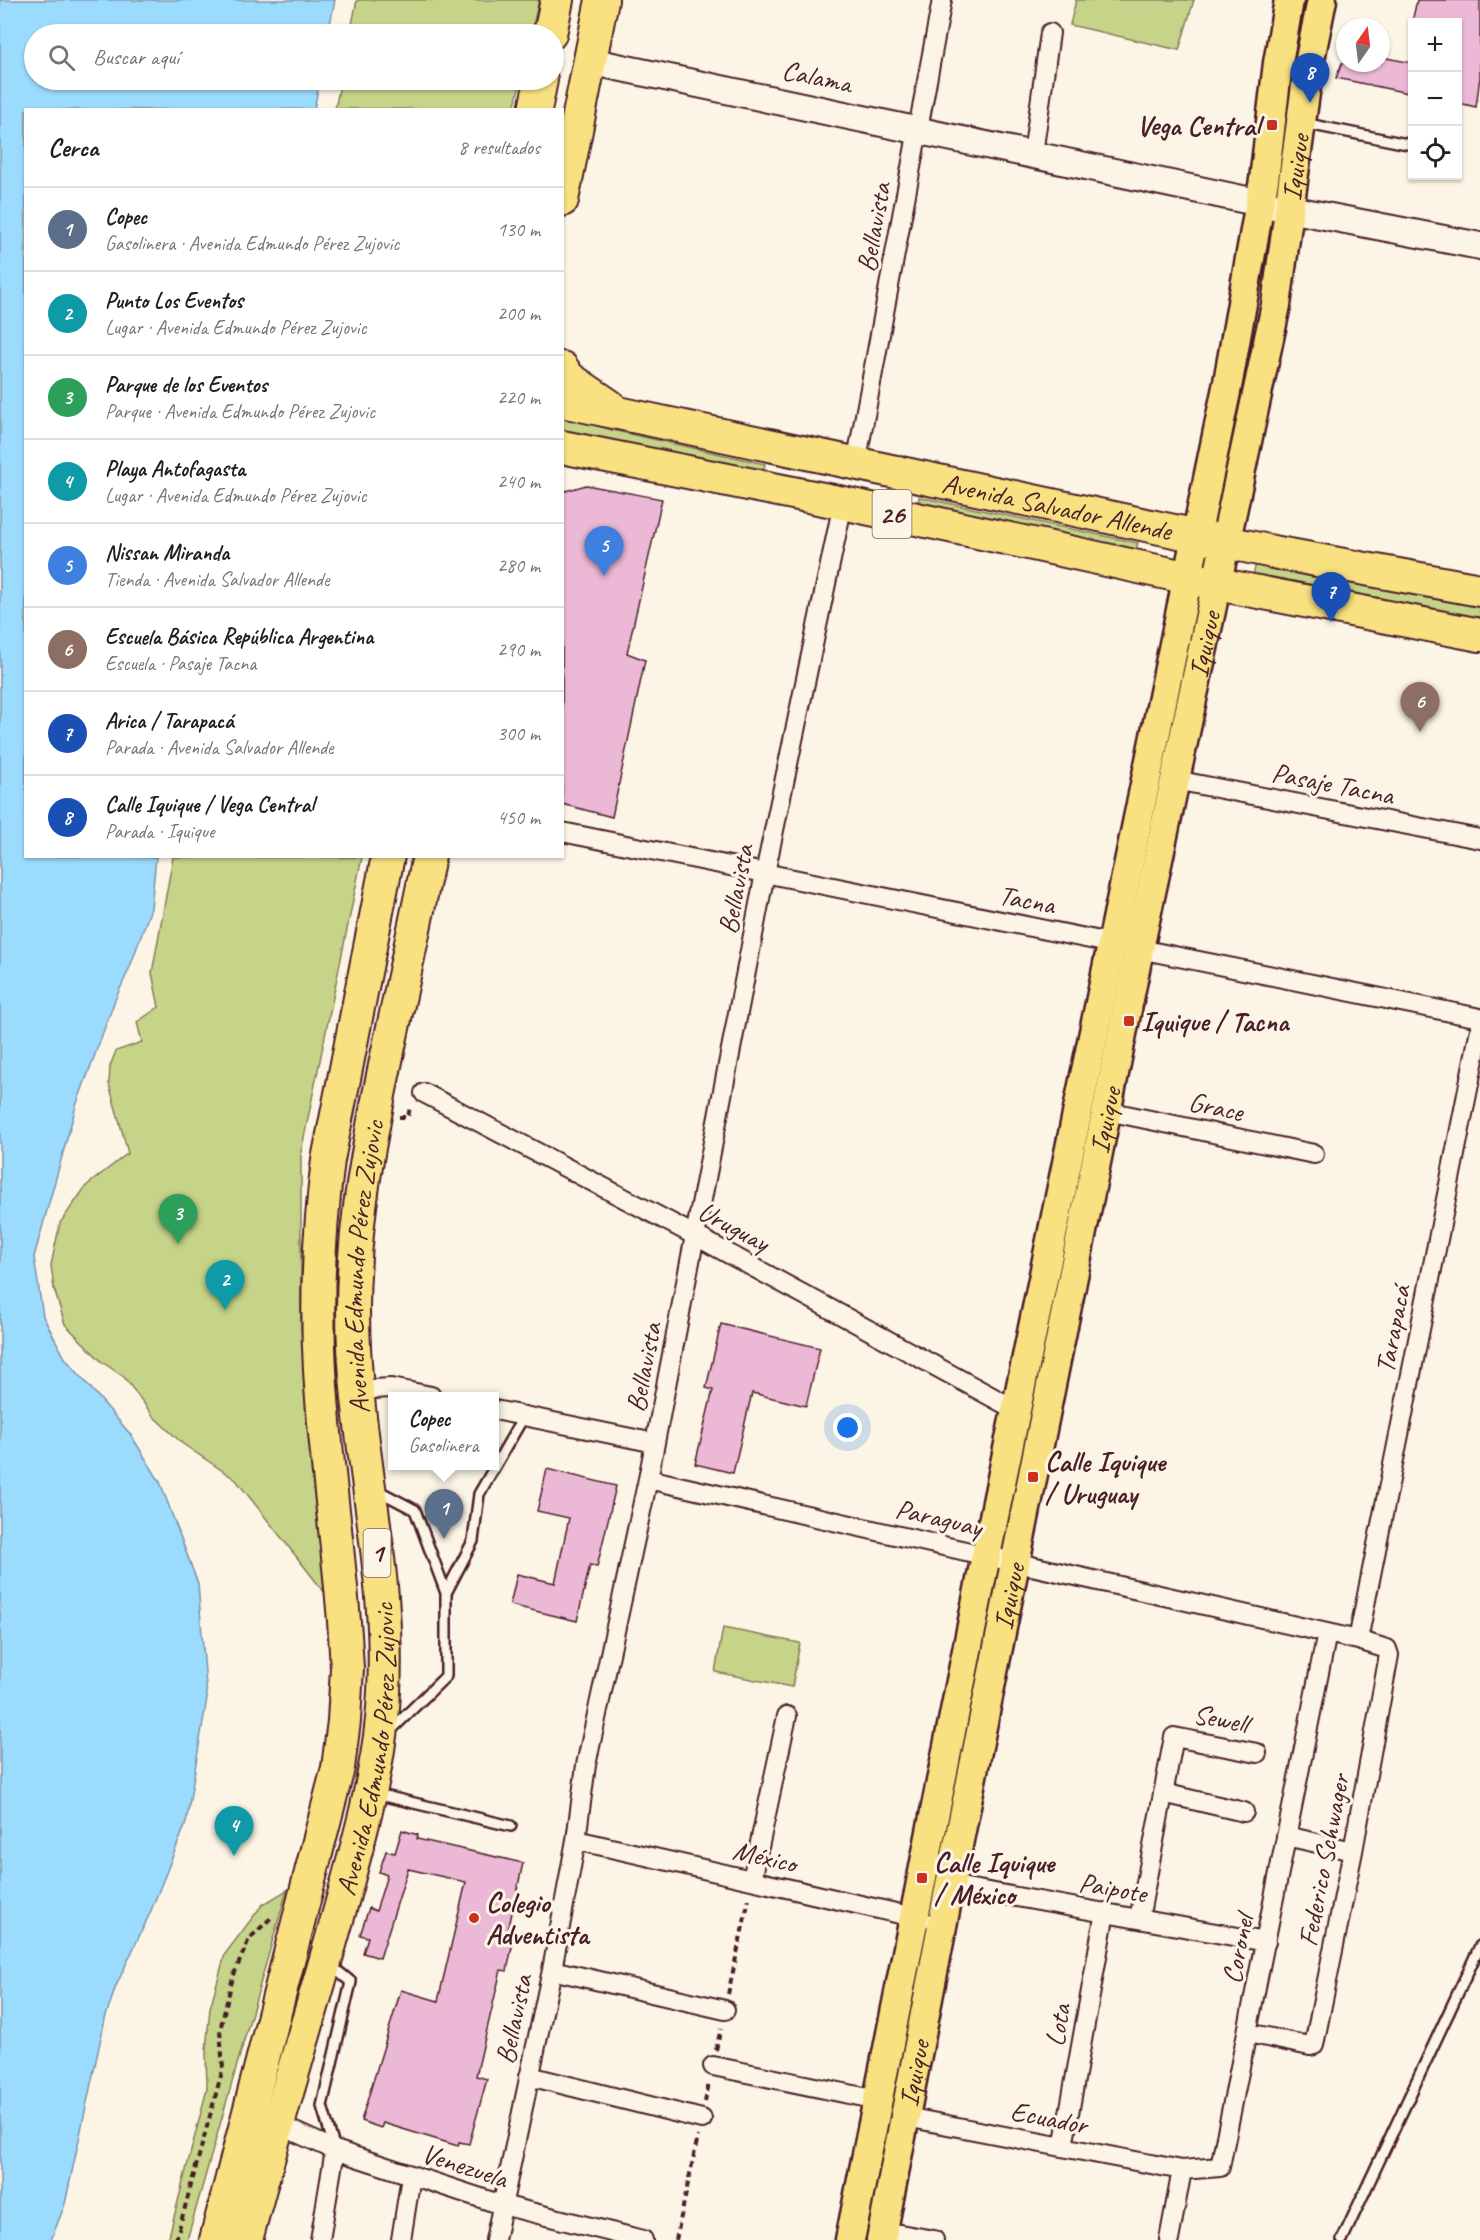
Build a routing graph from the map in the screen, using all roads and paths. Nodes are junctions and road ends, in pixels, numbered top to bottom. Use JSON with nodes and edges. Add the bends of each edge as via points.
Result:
{"nodes":[{"id":1,"x":557,"y":0,"type":"edge"},
{"id":2,"x":602,"y":0,"type":"edge"},
{"id":3,"x":942,"y":0,"type":"edge"},
{"id":4,"x":1289,"y":0,"type":"edge"},
{"id":5,"x":1322,"y":0,"type":"edge"},
{"id":6,"x":552,"y":24,"type":"edge"},
{"id":7,"x":1050,"y":33,"type":"dead end"},
{"id":8,"x":589,"y":61,"type":"junction"},
{"id":9,"x":539,"y":90,"type":"edge"},
{"id":10,"x":535,"y":108,"type":"edge"},
{"id":11,"x":1301,"y":122,"type":"junction"},
{"id":12,"x":918,"y":129,"type":"junction"},
{"id":13,"x":1408,"y":145,"type":"edge"},
{"id":14,"x":1033,"y":153,"type":"junction"},
{"id":15,"x":564,"y":190,"type":"edge"},
{"id":16,"x":1260,"y":202,"type":"junction"},
{"id":17,"x":1289,"y":209,"type":"junction"},
{"id":18,"x":1480,"y":246,"type":"edge"},
{"id":19,"x":564,"y":371,"type":"edge"},
{"id":20,"x":564,"y":401,"type":"edge"},
{"id":21,"x":638,"y":418,"type":"junction"},
{"id":22,"x":564,"y":447,"type":"edge"},
{"id":23,"x":597,"y":454,"type":"junction"},
{"id":24,"x":856,"y":464,"type":"junction"},
{"id":25,"x":564,"y":467,"type":"edge"},
{"id":26,"x":843,"y":503,"type":"junction"},
{"id":27,"x":1195,"y":536,"type":"junction"},
{"id":28,"x":1226,"y":542,"type":"junction"},
{"id":29,"x":1187,"y":577,"type":"junction"},
{"id":30,"x":1217,"y":584,"type":"junction"},
{"id":31,"x":1480,"y":590,"type":"edge"},
{"id":32,"x":1480,"y":635,"type":"edge"},
{"id":33,"x":1175,"y":780,"type":"junction"},
{"id":34,"x":564,"y":832,"type":"edge"},
{"id":35,"x":1480,"y":839,"type":"edge"},
{"id":36,"x":388,"y":858,"type":"edge"},
{"id":37,"x":429,"y":858,"type":"edge"},
{"id":38,"x":765,"y":873,"type":"junction"},
{"id":39,"x":1126,"y":946,"type":"junction"},
{"id":40,"x":1480,"y":1018,"type":"edge"},
{"id":41,"x":1480,"y":1029,"type":"edge"},
{"id":42,"x":424,"y":1093,"type":"dead end"},
{"id":43,"x":1107,"y":1111,"type":"junction"},
{"id":44,"x":1314,"y":1154,"type":"dead end"},
{"id":45,"x":696,"y":1236,"type":"junction"},
{"id":46,"x":357,"y":1390,"type":"junction"},
{"id":47,"x":411,"y":1392,"type":"edge"},
{"id":48,"x":1016,"y":1410,"type":"junction"},
{"id":49,"x":499,"y":1411,"type":"edge"},
{"id":50,"x":524,"y":1416,"type":"junction"},
{"id":51,"x":655,"y":1443,"type":"junction"},
{"id":52,"x":499,"y":1459,"type":"edge"},
{"id":53,"x":493,"y":1470,"type":"edge"},
{"id":54,"x":648,"y":1479,"type":"junction"},
{"id":55,"x":368,"y":1485,"type":"junction"},
{"id":56,"x":986,"y":1556,"type":"junction"},
{"id":57,"x":1016,"y":1562,"type":"junction"},
{"id":58,"x":446,"y":1593,"type":"junction"},
{"id":59,"x":1327,"y":1633,"type":"junction"},
{"id":60,"x":1358,"y":1640,"type":"junction"},
{"id":61,"x":787,"y":1716,"type":"dead end"},
{"id":62,"x":379,"y":1741,"type":"junction"},
{"id":63,"x":1257,"y":1753,"type":"dead end"},
{"id":64,"x":370,"y":1793,"type":"junction"},
{"id":65,"x":1163,"y":1793,"type":"junction"},
{"id":66,"x":1244,"y":1812,"type":"dead end"},
{"id":67,"x":511,"y":1826,"type":"dead end"},
{"id":68,"x":1286,"y":1836,"type":"junction"},
{"id":69,"x":576,"y":1840,"type":"junction"},
{"id":70,"x":1353,"y":1851,"type":"junction"},
{"id":71,"x":753,"y":1880,"type":"junction"},
{"id":72,"x":950,"y":1885,"type":"junction"},
{"id":73,"x":1105,"y":1912,"type":"junction"},
{"id":74,"x":274,"y":1916,"type":"dead end"},
{"id":75,"x":914,"y":1918,"type":"junction"},
{"id":76,"x":1139,"y":1919,"type":"junction"},
{"id":77,"x":943,"y":1924,"type":"junction"},
{"id":78,"x":1266,"y":1942,"type":"junction"},
{"id":79,"x":1480,"y":1946,"type":"edge"},
{"id":80,"x":326,"y":1960,"type":"junction"},
{"id":81,"x":552,"y":1970,"type":"junction"},
{"id":82,"x":725,"y":2010,"type":"dead end"},
{"id":83,"x":1248,"y":2033,"type":"junction"},
{"id":84,"x":713,"y":2066,"type":"dead end"},
{"id":85,"x":529,"y":2076,"type":"junction"},
{"id":86,"x":878,"y":2100,"type":"junction"},
{"id":87,"x":906,"y":2116,"type":"junction"},
{"id":88,"x":702,"y":2119,"type":"dead end"},
{"id":89,"x":277,"y":2124,"type":"junction"},
{"id":90,"x":1063,"y":2147,"type":"junction"},
{"id":91,"x":335,"y":2150,"type":"junction"},
{"id":92,"x":1182,"y":2170,"type":"junction"},
{"id":93,"x":411,"y":2176,"type":"junction"},
{"id":94,"x":502,"y":2205,"type":"junction"},
{"id":95,"x":882,"y":2235,"type":"edge"},
{"id":96,"x":176,"y":2240,"type":"edge"},
{"id":97,"x":216,"y":2240,"type":"edge"},
{"id":98,"x":246,"y":2240,"type":"edge"},
{"id":99,"x":320,"y":2240,"type":"edge"},
{"id":100,"x":401,"y":2240,"type":"edge"},
{"id":101,"x":495,"y":2240,"type":"edge"},
{"id":102,"x":643,"y":2240,"type":"edge"},
{"id":103,"x":850,"y":2240,"type":"edge"},
{"id":104,"x":934,"y":2240,"type":"edge"},
{"id":105,"x":1169,"y":2240,"type":"edge"},
{"id":106,"x":1342,"y":2240,"type":"edge"}],
"edges":[{"from":1,"to":6,"type":"highway"},
{"from":2,"to":8,"type":"highway"},
{"from":3,"to":12,"type":"street","name":"Bellavista"},
{"from":4,"to":16,"type":"main road","name":"Iquique"},
{"from":5,"to":11,"type":"main road","name":"Iquique"},
{"from":7,"to":14,"type":"street"},
{"from":8,"to":12,"type":"street","name":"Calama"},
{"from":8,"to":15,"type":"highway"},
{"from":9,"to":10,"type":"highway"},
{"from":11,"to":13,"type":"lane"},
{"from":11,"to":17,"type":"main road","name":"Iquique"},
{"from":12,"to":14,"type":"street","name":"Calama"},
{"from":12,"to":24,"type":"street","name":"Bellavista"},
{"from":14,"to":16,"type":"street","name":"Calama"},
{"from":16,"to":17,"type":"street","name":"Calama"},
{"from":16,"to":27,"type":"main road","name":"Iquique","via":[[1230,372]]},
{"from":17,"to":18,"type":"street","name":"Calama"},
{"from":17,"to":28,"type":"main road","name":"Iquique","via":[[1276,305]]},
{"from":19,"to":21,"type":"highway","via":[[605,403]]},
{"from":20,"to":21,"type":"highway","name":"Avenida Salvador Allende","number":"26"},
{"from":21,"to":24,"type":"highway","name":"Avenida Salvador Allende","number":"26"},
{"from":22,"to":23,"type":"highway","name":"Avenida Salvador Allende","number":"26"},
{"from":23,"to":25,"type":"highway"},
{"from":23,"to":26,"type":"highway","name":"Avenida Salvador Allende","number":"26"},
{"from":24,"to":27,"type":"highway","name":"Avenida Salvador Allende","number":"26"},
{"from":26,"to":29,"type":"highway","name":"Avenida Salvador Allende","number":"26"},
{"from":26,"to":38,"type":"street","name":"Bellavista"},
{"from":27,"to":28,"type":"highway","name":"Avenida Salvador Allende","number":"26"},
{"from":27,"to":29,"type":"main road","name":"Iquique"},
{"from":28,"to":30,"type":"main road","name":"Iquique"},
{"from":28,"to":31,"type":"highway","name":"Avenida Salvador Allende","number":"26"},
{"from":29,"to":30,"type":"highway","name":"Avenida Salvador Allende","number":"26"},
{"from":29,"to":39,"type":"main road","name":"Iquique"},
{"from":30,"to":32,"type":"highway","name":"Avenida Salvador Allende","number":"26"},
{"from":30,"to":33,"type":"main road","name":"Iquique"},
{"from":33,"to":35,"type":"street","name":"Pasaje Tacna"},
{"from":33,"to":39,"type":"main road","name":"Iquique"},
{"from":34,"to":38,"type":"street","name":"Tacna"},
{"from":36,"to":97,"type":"highway","name":"Avenida Edmundo Pérez Zujovic","number":"1","via":[[328,1160],[317,1284],[321,1382],[347,1668],[342,1743],[326,1819]]},
{"from":37,"to":46,"type":"highway","name":"Avenida Edmundo Pérez Zujovic","number":"1","via":[[361,1192],[353,1302]]},
{"from":38,"to":39,"type":"street","name":"Tacna"},
{"from":38,"to":45,"type":"street","name":"Bellavista"},
{"from":39,"to":40,"type":"street","name":"Tacna"},
{"from":39,"to":43,"type":"main road","name":"Iquique"},
{"from":39,"to":48,"type":"main road","name":"Iquique"},
{"from":41,"to":60,"type":"street","name":"Tarapacá"},
{"from":42,"to":45,"type":"street","name":"Uruguay"},
{"from":43,"to":44,"type":"street","name":"Grace"},
{"from":43,"to":57,"type":"main road","name":"Iquique"},
{"from":45,"to":48,"type":"street","name":"Uruguay"},
{"from":45,"to":51,"type":"street","name":"Bellavista"},
{"from":46,"to":47,"type":"street","via":[[391,1388]]},
{"from":46,"to":55,"type":"highway","name":"Avenida Edmundo Pérez Zujovic","number":"1"},
{"from":48,"to":56,"type":"main road","name":"Iquique"},
{"from":49,"to":50,"type":"street"},
{"from":50,"to":51,"type":"street"},
{"from":50,"to":52,"type":"lane"},
{"from":51,"to":54,"type":"street","name":"Bellavista"},
{"from":53,"to":58,"type":"lane","via":[[479,1494],[473,1541]]},
{"from":54,"to":56,"type":"street","name":"Paraguay"},
{"from":54,"to":69,"type":"street","name":"Bellavista","via":[[586,1765]]},
{"from":55,"to":58,"type":"lane","via":[[415,1510]]},
{"from":55,"to":62,"type":"highway","name":"Avenida Edmundo Pérez Zujovic","number":"1","via":[[383,1628],[384,1690]]},
{"from":56,"to":57,"type":"street","name":"Paraguay"},
{"from":56,"to":75,"type":"main road","name":"Iquique"},
{"from":57,"to":59,"type":"street","name":"Paraguay"},
{"from":57,"to":72,"type":"main road","name":"Iquique"},
{"from":58,"to":62,"type":"lane","via":[[446,1677]]},
{"from":59,"to":60,"type":"street","name":"Paraguay"},
{"from":59,"to":68,"type":"street","name":"Coronel"},
{"from":60,"to":70,"type":"street","name":"Federico Schwager","via":[[1384,1647],[1389,1655]]},
{"from":61,"to":71,"type":"street"},
{"from":62,"to":64,"type":"highway","name":"Avenida Edmundo Pérez Zujovic","number":"1"},
{"from":63,"to":65,"type":"street","name":"Sewell","via":[[1174,1737]]},
{"from":64,"to":67,"type":"lane"},
{"from":64,"to":80,"type":"highway","name":"Avenida Edmundo Pérez Zujovic","number":"1"},
{"from":65,"to":66,"type":"street"},
{"from":65,"to":76,"type":"street"},
{"from":68,"to":70,"type":"street"},
{"from":68,"to":78,"type":"street","name":"Coronel"},
{"from":69,"to":71,"type":"street","name":"México"},
{"from":69,"to":81,"type":"street","name":"Bellavista"},
{"from":70,"to":83,"type":"street","name":"Federico Schwager","via":[[1314,2045]]},
{"from":71,"to":75,"type":"street","name":"México"},
{"from":72,"to":73,"type":"street","name":"Paipote"},
{"from":72,"to":77,"type":"main road","name":"Iquique"},
{"from":73,"to":76,"type":"street","name":"Paipote"},
{"from":73,"to":90,"type":"street","name":"Lota"},
{"from":74,"to":96,"type":"path","via":[[249,1939],[232,1977],[220,2030],[223,2068]]},
{"from":75,"to":77,"type":"street","name":"México"},
{"from":75,"to":86,"type":"main road","name":"Iquique"},
{"from":76,"to":78,"type":"street","name":"Paipote"},
{"from":77,"to":87,"type":"main road","name":"Iquique"},
{"from":78,"to":83,"type":"street","name":"Coronel"},
{"from":79,"to":106,"type":"lane"},
{"from":80,"to":89,"type":"highway","name":"Avenida Edmundo Pérez Zujovic","number":"1"},
{"from":80,"to":91,"type":"lane","via":[[351,1982],[322,2106]]},
{"from":81,"to":82,"type":"street"},
{"from":81,"to":85,"type":"street","name":"Bellavista"},
{"from":83,"to":92,"type":"street","name":"Coronel","via":[[1220,2167]]},
{"from":84,"to":86,"type":"street"},
{"from":85,"to":88,"type":"street"},
{"from":85,"to":94,"type":"street","name":"Bellavista"},
{"from":86,"to":103,"type":"main road","name":"Iquique"},
{"from":87,"to":90,"type":"street","name":"Ecuador"},
{"from":87,"to":95,"type":"main road","name":"Iquique"},
{"from":89,"to":91,"type":"street","name":"Venezuela"},
{"from":89,"to":98,"type":"highway","name":"Avenida Edmundo Pérez Zujovic","number":"1"},
{"from":90,"to":92,"type":"street","name":"Ecuador"},
{"from":91,"to":93,"type":"street","name":"Venezuela"},
{"from":91,"to":99,"type":"street"},
{"from":92,"to":105,"type":"street"},
{"from":93,"to":94,"type":"street","name":"Venezuela"},
{"from":93,"to":100,"type":"street"},
{"from":94,"to":101,"type":"street","name":"Bellavista"},
{"from":94,"to":102,"type":"street","name":"Venezuela"},
{"from":95,"to":104,"type":"street"}]}
